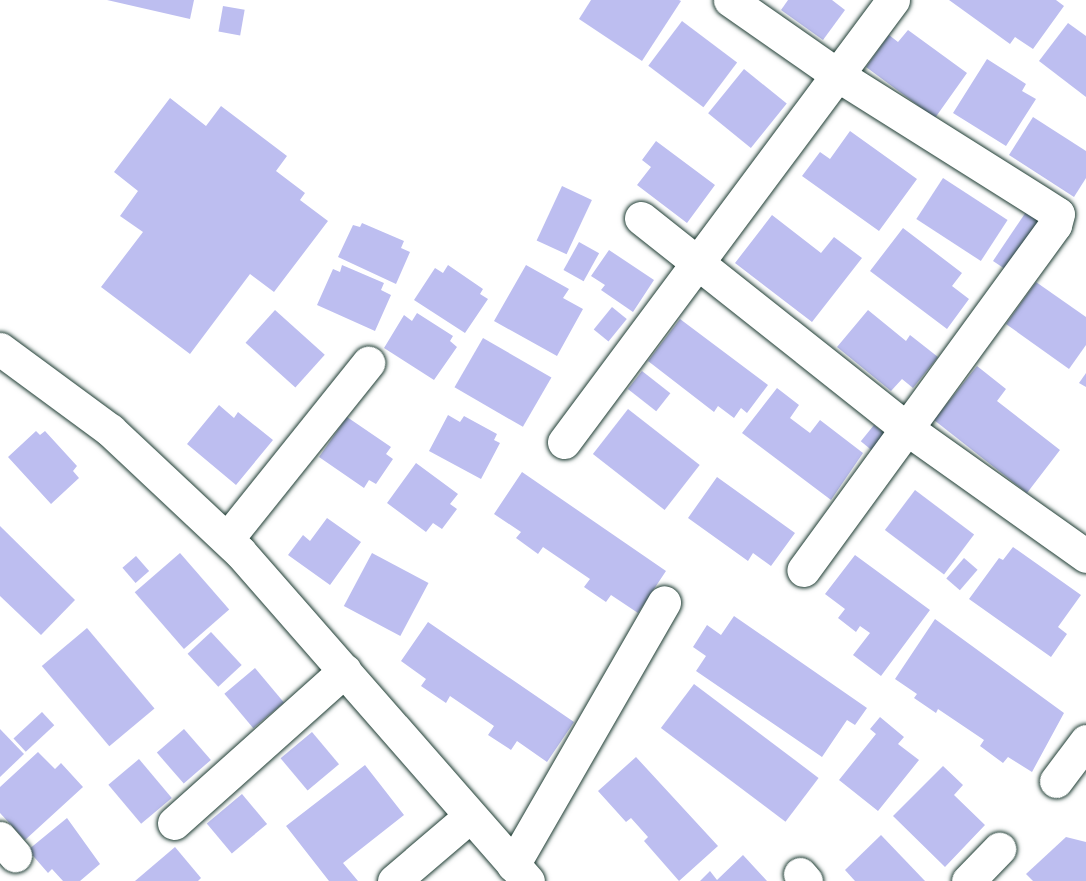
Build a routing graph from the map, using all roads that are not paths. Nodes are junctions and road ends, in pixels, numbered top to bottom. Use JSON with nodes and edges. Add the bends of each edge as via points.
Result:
{"nodes":[{"id":1,"x":730,"y":0,"type":"edge"},
{"id":2,"x":893,"y":0,"type":"edge"},
{"id":3,"x":836,"y":74,"type":"junction"},
{"id":4,"x":641,"y":218,"type":"dead end"},
{"id":5,"x":698,"y":261,"type":"junction"},
{"id":6,"x":0,"y":349,"type":"edge"},
{"id":7,"x":369,"y":363,"type":"dead end"},
{"id":8,"x":906,"y":428,"type":"junction"},
{"id":9,"x":564,"y":442,"type":"dead end"},
{"id":10,"x":227,"y":539,"type":"junction"},
{"id":11,"x":1086,"y":556,"type":"edge"},
{"id":12,"x":803,"y":570,"type":"dead end"},
{"id":13,"x":664,"y":602,"type":"dead end"},
{"id":14,"x":345,"y":670,"type":"junction"},
{"id":15,"x":1086,"y":741,"type":"edge"},
{"id":16,"x":1056,"y":781,"type":"dead end"},
{"id":17,"x":469,"y":817,"type":"junction"},
{"id":18,"x":174,"y":823,"type":"dead end"},
{"id":19,"x":999,"y":849,"type":"dead end"},
{"id":20,"x":520,"y":873,"type":"edge"},
{"id":21,"x":394,"y":881,"type":"edge"},
{"id":22,"x":968,"y":881,"type":"edge"}],
"edges":[{"from":1,"to":3,"type":"street"},
{"from":2,"to":3,"type":"street"},
{"from":3,"to":5,"type":"street"},
{"from":3,"to":8,"type":"street","via":[[1058,214],[1055,225]]},
{"from":4,"to":5,"type":"street"},
{"from":5,"to":8,"type":"street"},
{"from":5,"to":9,"type":"street"},
{"from":6,"to":10,"type":"street","via":[[110,430]]},
{"from":7,"to":10,"type":"street"},
{"from":8,"to":11,"type":"street"},
{"from":8,"to":12,"type":"street"},
{"from":10,"to":14,"type":"street"},
{"from":13,"to":20,"type":"street"},
{"from":14,"to":17,"type":"street"},
{"from":14,"to":18,"type":"street"},
{"from":15,"to":16,"type":"street"},
{"from":17,"to":20,"type":"street"},
{"from":17,"to":21,"type":"street"},
{"from":19,"to":22,"type":"street"}]}
